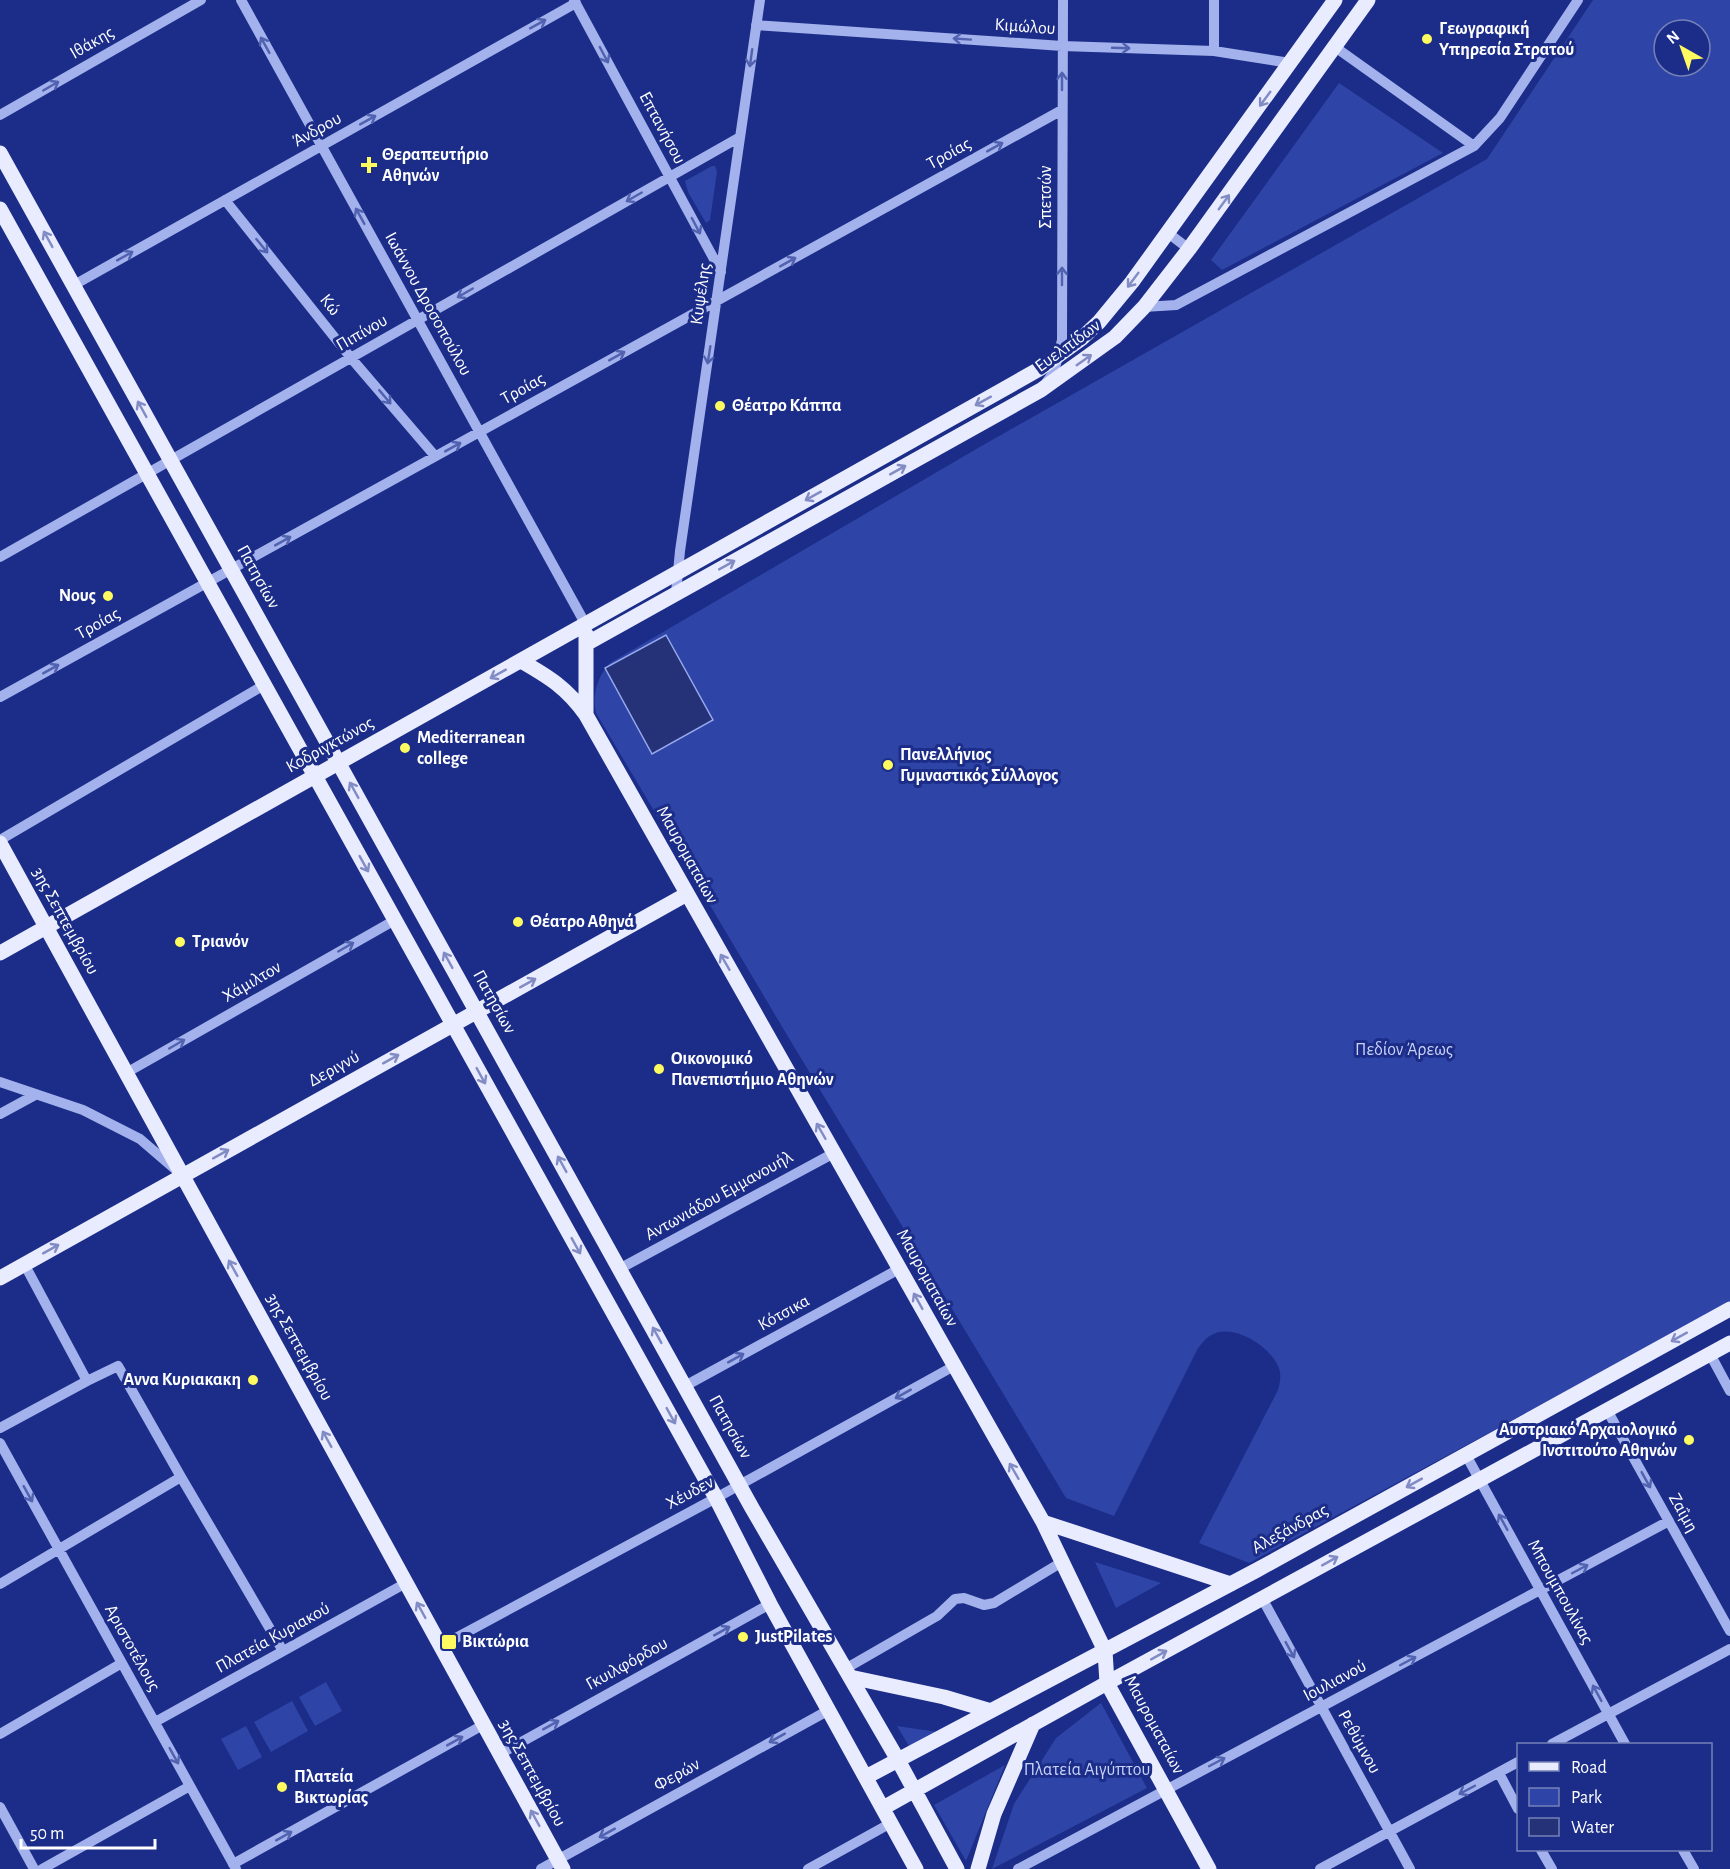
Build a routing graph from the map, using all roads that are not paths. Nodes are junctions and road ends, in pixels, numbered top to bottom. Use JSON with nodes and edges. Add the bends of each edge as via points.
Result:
{"nodes":[{"id":1,"x":201,"y":0,"type":"edge"},
{"id":2,"x":241,"y":0,"type":"edge"},
{"id":3,"x":760,"y":0,"type":"edge"},
{"id":4,"x":1063,"y":0,"type":"edge"},
{"id":5,"x":1214,"y":0,"type":"edge"},
{"id":6,"x":1335,"y":0,"type":"edge"},
{"id":7,"x":1368,"y":0,"type":"edge"},
{"id":8,"x":1578,"y":0,"type":"edge"},
{"id":9,"x":575,"y":2,"type":"edge"},
{"id":10,"x":756,"y":25,"type":"junction"},
{"id":11,"x":1062,"y":46,"type":"junction"},
{"id":12,"x":1335,"y":47,"type":"junction"},
{"id":13,"x":1214,"y":51,"type":"junction"},
{"id":14,"x":1290,"y":63,"type":"junction"},
{"id":15,"x":1062,"y":110,"type":"junction"},
{"id":16,"x":0,"y":115,"type":"edge"},
{"id":17,"x":740,"y":137,"type":"junction"},
{"id":18,"x":321,"y":146,"type":"junction"},
{"id":19,"x":1474,"y":146,"type":"junction"},
{"id":20,"x":0,"y":153,"type":"edge"},
{"id":21,"x":670,"y":177,"type":"junction"},
{"id":22,"x":225,"y":200,"type":"junction"},
{"id":23,"x":0,"y":209,"type":"edge"},
{"id":24,"x":1168,"y":233,"type":"junction"},
{"id":25,"x":1189,"y":249,"type":"junction"},
{"id":26,"x":721,"y":272,"type":"junction"},
{"id":27,"x":74,"y":285,"type":"junction"},
{"id":28,"x":717,"y":301,"type":"junction"},
{"id":29,"x":1144,"y":307,"type":"junction"},
{"id":30,"x":418,"y":320,"type":"junction"},
{"id":31,"x":1059,"y":356,"type":"junction"},
{"id":32,"x":351,"y":358,"type":"junction"},
{"id":33,"x":1041,"y":390,"type":"junction"},
{"id":34,"x":480,"y":432,"type":"junction"},
{"id":35,"x":435,"y":456,"type":"junction"},
{"id":36,"x":171,"y":460,"type":"junction"},
{"id":37,"x":147,"y":474,"type":"junction"},
{"id":38,"x":0,"y":557,"type":"edge"},
{"id":39,"x":231,"y":569,"type":"junction"},
{"id":40,"x":679,"y":572,"type":"junction"},
{"id":41,"x":207,"y":582,"type":"junction"},
{"id":42,"x":676,"y":593,"type":"junction"},
{"id":43,"x":586,"y":625,"type":"junction"},
{"id":44,"x":586,"y":644,"type":"junction"},
{"id":45,"x":521,"y":661,"type":"junction"},
{"id":46,"x":264,"y":685,"type":"junction"},
{"id":47,"x":0,"y":697,"type":"edge"},
{"id":48,"x":586,"y":715,"type":"junction"},
{"id":49,"x":339,"y":762,"type":"junction"},
{"id":50,"x":315,"y":776,"type":"junction"},
{"id":51,"x":0,"y":841,"type":"edge"},
{"id":52,"x":687,"y":894,"type":"junction"},
{"id":53,"x":395,"y":920,"type":"junction"},
{"id":54,"x":46,"y":928,"type":"junction"},
{"id":55,"x":0,"y":953,"type":"edge"},
{"id":56,"x":477,"y":1011,"type":"junction"},
{"id":57,"x":453,"y":1024,"type":"junction"},
{"id":58,"x":126,"y":1073,"type":"junction"},
{"id":59,"x":0,"y":1082,"type":"edge"},
{"id":60,"x":35,"y":1095,"type":"junction"},
{"id":61,"x":0,"y":1114,"type":"edge"},
{"id":62,"x":834,"y":1153,"type":"junction"},
{"id":63,"x":183,"y":1176,"type":"junction"},
{"id":64,"x":621,"y":1268,"type":"junction"},
{"id":65,"x":899,"y":1269,"type":"junction"},
{"id":66,"x":28,"y":1271,"type":"dead end"},
{"id":67,"x":0,"y":1278,"type":"edge"},
{"id":68,"x":1730,"y":1309,"type":"edge"},
{"id":69,"x":1730,"y":1343,"type":"edge"},
{"id":70,"x":1710,"y":1354,"type":"junction"},
{"id":71,"x":954,"y":1366,"type":"junction"},
{"id":72,"x":87,"y":1381,"type":"junction"},
{"id":73,"x":685,"y":1386,"type":"junction"},
{"id":74,"x":1730,"y":1391,"type":"edge"},
{"id":75,"x":1607,"y":1410,"type":"junction"},
{"id":76,"x":0,"y":1428,"type":"edge"},
{"id":77,"x":0,"y":1443,"type":"edge"},
{"id":78,"x":1466,"y":1455,"type":"junction"},
{"id":79,"x":181,"y":1477,"type":"junction"},
{"id":80,"x":1479,"y":1480,"type":"junction"},
{"id":81,"x":740,"y":1485,"type":"junction"},
{"id":82,"x":716,"y":1498,"type":"junction"},
{"id":83,"x":1669,"y":1521,"type":"junction"},
{"id":84,"x":1042,"y":1522,"type":"junction"},
{"id":85,"x":59,"y":1550,"type":"junction"},
{"id":86,"x":1062,"y":1562,"type":"junction"},
{"id":87,"x":406,"y":1583,"type":"junction"},
{"id":88,"x":0,"y":1584,"type":"edge"},
{"id":89,"x":1231,"y":1584,"type":"junction"},
{"id":90,"x":1540,"y":1590,"type":"junction"},
{"id":91,"x":1262,"y":1598,"type":"junction"},
{"id":92,"x":770,"y":1604,"type":"junction"},
{"id":93,"x":1730,"y":1631,"type":"edge"},
{"id":94,"x":441,"y":1646,"type":"junction"},
{"id":95,"x":1730,"y":1649,"type":"edge"},
{"id":96,"x":283,"y":1651,"type":"junction"},
{"id":97,"x":1105,"y":1651,"type":"junction"},
{"id":98,"x":122,"y":1663,"type":"junction"},
{"id":99,"x":848,"y":1673,"type":"junction"},
{"id":100,"x":1107,"y":1683,"type":"junction"},
{"id":101,"x":1321,"y":1707,"type":"junction"},
{"id":102,"x":828,"y":1710,"type":"junction"},
{"id":103,"x":991,"y":1711,"type":"junction"},
{"id":104,"x":1608,"y":1714,"type":"junction"},
{"id":105,"x":155,"y":1722,"type":"junction"},
{"id":106,"x":1032,"y":1724,"type":"junction"},
{"id":107,"x":483,"y":1725,"type":"junction"},
{"id":108,"x":0,"y":1734,"type":"edge"},
{"id":109,"x":1554,"y":1743,"type":"edge"},
{"id":110,"x":1624,"y":1743,"type":"edge"},
{"id":111,"x":500,"y":1754,"type":"junction"},
{"id":112,"x":898,"y":1760,"type":"junction"},
{"id":113,"x":1517,"y":1763,"type":"edge"},
{"id":114,"x":1499,"y":1773,"type":"junction"},
{"id":115,"x":866,"y":1777,"type":"junction"},
{"id":116,"x":190,"y":1786,"type":"junction"},
{"id":117,"x":914,"y":1790,"type":"junction"},
{"id":118,"x":1166,"y":1790,"type":"junction"},
{"id":119,"x":0,"y":1807,"type":"edge"},
{"id":120,"x":1517,"y":1807,"type":"edge"},
{"id":121,"x":883,"y":1808,"type":"junction"},
{"id":122,"x":891,"y":1823,"type":"junction"},
{"id":123,"x":1390,"y":1832,"type":"junction"},
{"id":124,"x":1542,"y":1851,"type":"edge"},
{"id":125,"x":1684,"y":1851,"type":"edge"},
{"id":126,"x":561,"y":1864,"type":"edge"},
{"id":127,"x":235,"y":1867,"type":"edge"},
{"id":128,"x":34,"y":1869,"type":"edge"},
{"id":129,"x":42,"y":1869,"type":"edge"},
{"id":130,"x":541,"y":1869,"type":"edge"},
{"id":131,"x":808,"y":1869,"type":"edge"},
{"id":132,"x":916,"y":1869,"type":"edge"},
{"id":133,"x":957,"y":1869,"type":"edge"},
{"id":134,"x":978,"y":1869,"type":"edge"},
{"id":135,"x":1018,"y":1869,"type":"edge"},
{"id":136,"x":1209,"y":1869,"type":"edge"},
{"id":137,"x":1320,"y":1869,"type":"edge"},
{"id":138,"x":1410,"y":1869,"type":"edge"},
{"id":139,"x":1552,"y":1869,"type":"edge"},
{"id":140,"x":1694,"y":1869,"type":"edge"}],
"edges":[{"from":16,"to":1,"type":"street","name":"Ιθάκης","one_way":true},
{"from":18,"to":2,"type":"street","name":"Ιωάννου Δροσοπούλου","one_way":true},
{"from":3,"to":10,"type":"street","name":"Κυψέλης"},
{"from":4,"to":11,"type":"street","name":"Σπετσών"},
{"from":5,"to":13,"type":"street"},
{"from":6,"to":14,"type":"main road","name":"Ευελπίδων"},
{"from":7,"to":12,"type":"main road","name":"Ευελπίδων"},
{"from":8,"to":19,"type":"street","via":[[1500,118]]},
{"from":18,"to":9,"type":"street","name":"Άνδρου","one_way":true},
{"from":9,"to":21,"type":"street","name":"Επτανήσου","one_way":true},
{"from":11,"to":10,"type":"street","name":"Κιμώλου","one_way":true},
{"from":10,"to":17,"type":"street","name":"Κυψέλης","one_way":true},
{"from":11,"to":13,"type":"street","name":"Κιμώλου","one_way":true},
{"from":15,"to":11,"type":"street","name":"Σπετσών","one_way":true},
{"from":12,"to":19,"type":"street"},
{"from":25,"to":12,"type":"main road","name":"Ευελπίδων","one_way":true},
{"from":13,"to":14,"type":"street","name":"Κιμώλου"},
{"from":14,"to":24,"type":"main road","name":"Ευελπίδων","one_way":true},
{"from":28,"to":15,"type":"street","name":"Τροίας","one_way":true},
{"from":31,"to":15,"type":"street","name":"Σπετσών","one_way":true},
{"from":17,"to":21,"type":"street","name":"Πιπίνου"},
{"from":17,"to":26,"type":"street","name":"Κυψέλης"},
{"from":18,"to":22,"type":"street","name":"Άνδρου"},
{"from":30,"to":18,"type":"street","name":"Ιωάννου Δροσοπούλου","one_way":true},
{"from":19,"to":29,"type":"street","via":[[1176,305]]},
{"from":27,"to":20,"type":"main road","name":"Πατησίων","one_way":true},
{"from":21,"to":26,"type":"street","name":"Επτανήσου","one_way":true},
{"from":21,"to":30,"type":"street","name":"Πιπίνου","one_way":true},
{"from":27,"to":22,"type":"street","name":"Άνδρου","one_way":true},
{"from":22,"to":32,"type":"street","name":"Κώ","one_way":true},
{"from":23,"to":37,"type":"main road"},
{"from":24,"to":25,"type":"street"},
{"from":24,"to":31,"type":"main road","name":"Ευελπίδων","one_way":true,"via":[[1100,322]]},
{"from":25,"to":29,"type":"main road","name":"Ευελπίδων"},
{"from":26,"to":28,"type":"street","name":"Κυψέλης"},
{"from":36,"to":27,"type":"main road","name":"Πατησίων","one_way":true},
{"from":34,"to":28,"type":"street","name":"Τροίας","one_way":true},
{"from":28,"to":40,"type":"street","name":"Κυψέλης","one_way":true},
{"from":33,"to":29,"type":"main road","name":"Ευελπίδων","one_way":true,"via":[[1115,337]]},
{"from":30,"to":32,"type":"street","name":"Πιπίνου"},
{"from":30,"to":34,"type":"street","name":"Ιωάννου Δροσοπούλου"},
{"from":31,"to":33,"type":"street","name":"Σπετσών","via":[[1054,372]]},
{"from":31,"to":40,"type":"main road","name":"Ευελπίδων","one_way":true},
{"from":32,"to":35,"type":"street","name":"Κώ","one_way":true},
{"from":32,"to":36,"type":"street","name":"Πιπίνου"},
{"from":42,"to":33,"type":"main road","name":"Ευελπίδων","one_way":true},
{"from":35,"to":34,"type":"street","name":"Τροίας","one_way":true},
{"from":34,"to":43,"type":"street","name":"Ιωάννου Δροσοπούλου"},
{"from":39,"to":35,"type":"street","name":"Τροίας","one_way":true},
{"from":36,"to":37,"type":"street","name":"Πιπίνου"},
{"from":36,"to":39,"type":"main road","name":"Πατησίων"},
{"from":37,"to":38,"type":"street","name":"Πιπίνου"},
{"from":37,"to":41,"type":"main road"},
{"from":39,"to":41,"type":"street","name":"Τροίας"},
{"from":39,"to":49,"type":"main road","name":"Πατησίων"},
{"from":40,"to":42,"type":"street","name":"Κυψέλης"},
{"from":40,"to":43,"type":"main road","name":"Κοδριγκτώνος"},
{"from":41,"to":46,"type":"main road"},
{"from":47,"to":41,"type":"street","name":"Τροίας","one_way":true},
{"from":42,"to":44,"type":"main road"},
{"from":43,"to":44,"type":"main road","name":"Μαυροματαίων"},
{"from":43,"to":45,"type":"main road","name":"Κοδριγκτώνος"},
{"from":44,"to":48,"type":"main road","name":"Μαυροματαίων"},
{"from":45,"to":48,"type":"main road","name":"Μαυροματαίων","via":[[557,682]]},
{"from":45,"to":49,"type":"main road","name":"Κοδριγκτώνος","one_way":true},
{"from":46,"to":50,"type":"main road"},
{"from":46,"to":51,"type":"street"},
{"from":48,"to":52,"type":"main road","name":"Μαυροματαίων"},
{"from":49,"to":50,"type":"main road","name":"Κοδριγκτώνος"},
{"from":56,"to":49,"type":"main road","name":"Πατησίων","one_way":true},
{"from":50,"to":53,"type":"main road","one_way":true},
{"from":50,"to":54,"type":"main road","name":"Κοδριγκτώνος"},
{"from":51,"to":54,"type":"main road","name":"3ης Σεπτεμβρίου"},
{"from":56,"to":52,"type":"main road","name":"Δεριγνύ","one_way":true},
{"from":62,"to":52,"type":"main road","name":"Μαυροματαίων","one_way":true},
{"from":53,"to":57,"type":"main road"},
{"from":58,"to":53,"type":"street","name":"Χάμιλτον","one_way":true},
{"from":54,"to":55,"type":"main road","name":"Κοδριγκτώνος"},
{"from":54,"to":58,"type":"main road","name":"3ης Σεπτεμβρίου"},
{"from":56,"to":57,"type":"main road","name":"Δεριγνύ"},
{"from":64,"to":56,"type":"main road","name":"Πατησίων","one_way":true},
{"from":63,"to":57,"type":"main road","name":"Δεριγνύ","one_way":true},
{"from":57,"to":82,"type":"main road","one_way":true},
{"from":58,"to":63,"type":"main road","name":"3ης Σεπτεμβρίου"},
{"from":59,"to":60,"type":"street"},
{"from":60,"to":61,"type":"street"},
{"from":60,"to":63,"type":"street","via":[[83,1110],[140,1139]]},
{"from":62,"to":64,"type":"street","name":"Αντωνιάδου Εμμανουήλ"},
{"from":62,"to":65,"type":"main road","name":"Μαυροματαίων"},
{"from":67,"to":63,"type":"main road","name":"Δεριγνύ","one_way":true},
{"from":87,"to":63,"type":"main road","name":"3ης Σεπτεμβρίου","one_way":true},
{"from":73,"to":64,"type":"main road","name":"Πατησίων","one_way":true},
{"from":71,"to":65,"type":"main road","name":"Μαυροματαίων","one_way":true},
{"from":73,"to":65,"type":"street","name":"Κότσικα","one_way":true},
{"from":66,"to":72,"type":"street"},
{"from":68,"to":78,"type":"main road","name":"Αλεξάνδρας","one_way":true},
{"from":69,"to":70,"type":"main road"},
{"from":70,"to":74,"type":"street"},
{"from":70,"to":75,"type":"main road"},
{"from":71,"to":81,"type":"street","name":"Χέυδεν","one_way":true},
{"from":84,"to":71,"type":"main road","name":"Μαυροματαίων","one_way":true},
{"from":72,"to":76,"type":"street"},
{"from":72,"to":79,"type":"street","via":[[118,1366]]},
{"from":73,"to":81,"type":"main road","name":"Πατησίων"},
{"from":75,"to":80,"type":"main road"},
{"from":75,"to":83,"type":"street","name":"Ζαΐμη","one_way":true},
{"from":77,"to":85,"type":"street","name":"Αριστοτέλους","one_way":true},
{"from":78,"to":80,"type":"street","name":"Μπουμπουλίνας"},
{"from":78,"to":89,"type":"main road","name":"Αλεξάνδρας","one_way":true},
{"from":79,"to":85,"type":"street"},
{"from":79,"to":96,"type":"street"},
{"from":90,"to":80,"type":"street","name":"Μπουμπουλίνας","one_way":true},
{"from":91,"to":80,"type":"main road","one_way":true},
{"from":81,"to":82,"type":"street","name":"Χέυδεν"},
{"from":81,"to":99,"type":"main road","name":"Πατησίων"},
{"from":82,"to":92,"type":"main road"},
{"from":82,"to":94,"type":"street","name":"Χέυδεν"},
{"from":90,"to":83,"type":"street","name":"Ιουλιανού","one_way":true},
{"from":83,"to":93,"type":"street","name":"Ζαΐμη"},
{"from":84,"to":86,"type":"main road","name":"Μαυροματαίων"},
{"from":84,"to":89,"type":"main road"},
{"from":85,"to":88,"type":"street"},
{"from":85,"to":98,"type":"street","name":"Αριστοτέλους"},
{"from":86,"to":97,"type":"main road","name":"Μαυροματαίων"},
{"from":86,"to":99,"type":"street","via":[[994,1603],[984,1605],[955,1599],[937,1616]]},
{"from":94,"to":87,"type":"main road","name":"3ης Σεπτεμβρίου","one_way":true},
{"from":87,"to":96,"type":"street","name":"Πλατεία Κυριακού"},
{"from":89,"to":97,"type":"main road","name":"Αλεξάνδρας"},
{"from":101,"to":90,"type":"street","name":"Ιουλιανού","one_way":true},
{"from":104,"to":90,"type":"street","name":"Μπουμπουλίνας","one_way":true},
{"from":100,"to":91,"type":"main road","one_way":true},
{"from":91,"to":101,"type":"street","name":"Ρεθύμνου","one_way":true},
{"from":92,"to":102,"type":"main road"},
{"from":111,"to":92,"type":"street","name":"Γκυιλφόρδου","one_way":true},
{"from":94,"to":107,"type":"main road","name":"3ης Σεπτεμβρίου"},
{"from":95,"to":104,"type":"street"},
{"from":96,"to":105,"type":"street","name":"Πλατεία Κυριακού"},
{"from":97,"to":100,"type":"main road","name":"Μαυροματαίων"},
{"from":97,"to":103,"type":"main road","name":"Αλεξάνδρας"},
{"from":98,"to":105,"type":"street","name":"Αριστοτέλους"},
{"from":98,"to":108,"type":"street"},
{"from":99,"to":103,"type":"main road"},
{"from":99,"to":112,"type":"main road","name":"Πατησίων"},
{"from":100,"to":106,"type":"main road"},
{"from":100,"to":118,"type":"main road","name":"Μαυροματαίων"},
{"from":118,"to":101,"type":"street","name":"Ιουλιανού","one_way":true},
{"from":101,"to":123,"type":"street","name":"Ρεθύμνου"},
{"from":102,"to":115,"type":"main road"},
{"from":102,"to":126,"type":"street","name":"Φερών","one_way":true},
{"from":103,"to":112,"type":"main road","name":"Αλεξάνδρας"},
{"from":104,"to":109,"type":"street"},
{"from":104,"to":110,"type":"street","name":"Μπουμπουλίνας"},
{"from":105,"to":116,"type":"street","name":"Αριστοτέλους","one_way":true},
{"from":106,"to":117,"type":"main road"},
{"from":106,"to":134,"type":"main road","via":[[994,1814]]},
{"from":107,"to":111,"type":"main road","name":"3ης Σεπτεμβρίου"},
{"from":127,"to":107,"type":"street","one_way":true},
{"from":126,"to":111,"type":"main road","name":"3ης Σεπτεμβρίου","one_way":true},
{"from":112,"to":115,"type":"main road","name":"Αλεξάνδρας"},
{"from":112,"to":117,"type":"main road","name":"Πατησίων"},
{"from":113,"to":114,"type":"street"},
{"from":114,"to":120,"type":"street"},
{"from":114,"to":123,"type":"street","one_way":true},
{"from":115,"to":121,"type":"main road"},
{"from":116,"to":127,"type":"street","name":"Αριστοτέλους"},
{"from":116,"to":129,"type":"street"},
{"from":117,"to":121,"type":"main road"},
{"from":117,"to":133,"type":"main road","name":"Πατησίων"},
{"from":118,"to":135,"type":"street","name":"Ιουλιανού"},
{"from":118,"to":136,"type":"main road","name":"Μαυροματαίων"},
{"from":119,"to":128,"type":"street"},
{"from":121,"to":122,"type":"main road"},
{"from":122,"to":131,"type":"street"},
{"from":122,"to":132,"type":"main road"},
{"from":123,"to":137,"type":"street"},
{"from":123,"to":138,"type":"street","name":"Ρεθύμνου"},
{"from":124,"to":139,"type":"street"},
{"from":125,"to":140,"type":"street"},
{"from":126,"to":130,"type":"street","name":"Φερών"}]}
